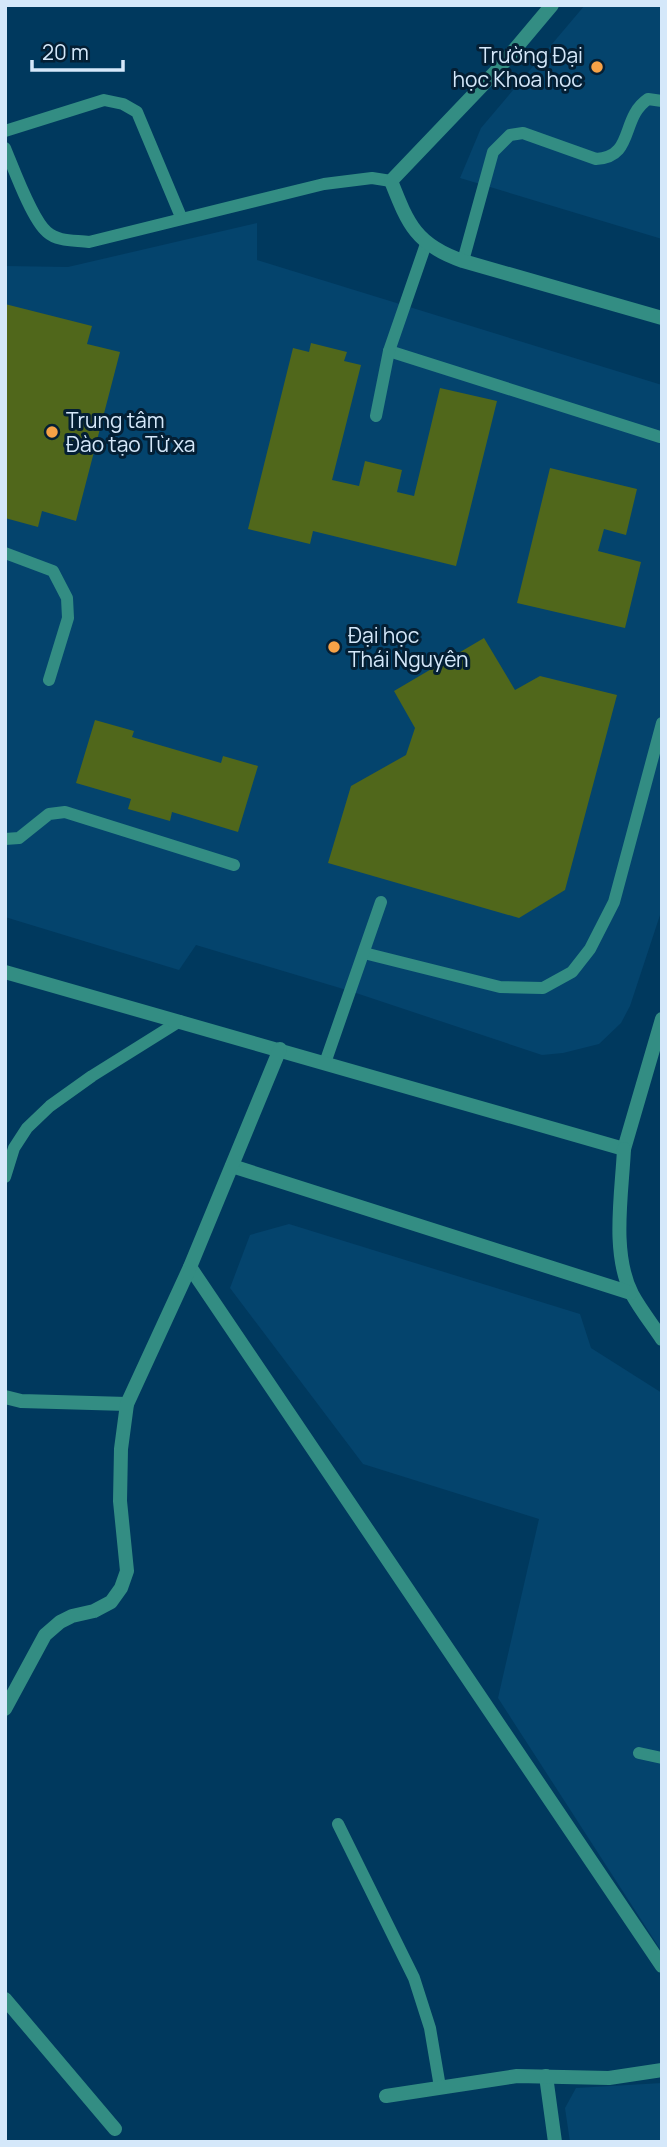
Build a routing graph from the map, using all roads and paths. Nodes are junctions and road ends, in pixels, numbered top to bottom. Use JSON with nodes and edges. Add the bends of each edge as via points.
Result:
{"nodes":[{"id":1,"x":552,"y":5,"type":"edge"},
{"id":2,"x":662,"y":101,"type":"edge"},
{"id":3,"x":5,"y":131,"type":"edge"},
{"id":4,"x":5,"y":148,"type":"edge"},
{"id":5,"x":391,"y":181,"type":"junction"},
{"id":6,"x":181,"y":217,"type":"junction"},
{"id":7,"x":426,"y":244,"type":"junction"},
{"id":8,"x":463,"y":261,"type":"junction"},
{"id":9,"x":662,"y":318,"type":"edge"},
{"id":10,"x":389,"y":351,"type":"junction"},
{"id":11,"x":376,"y":416,"type":"dead end"},
{"id":12,"x":660,"y":437,"type":"edge"},
{"id":13,"x":5,"y":553,"type":"edge"},
{"id":14,"x":50,"y":680,"type":"dead end"},
{"id":15,"x":662,"y":723,"type":"edge"},
{"id":16,"x":5,"y":839,"type":"edge"},
{"id":17,"x":234,"y":865,"type":"dead end"},
{"id":18,"x":381,"y":902,"type":"dead end"},
{"id":19,"x":364,"y":953,"type":"junction"},
{"id":20,"x":5,"y":972,"type":"edge"},
{"id":21,"x":662,"y":1019,"type":"edge"},
{"id":22,"x":180,"y":1021,"type":"junction"},
{"id":23,"x":280,"y":1049,"type":"junction"},
{"id":24,"x":326,"y":1063,"type":"junction"},
{"id":25,"x":624,"y":1149,"type":"junction"},
{"id":26,"x":232,"y":1166,"type":"junction"},
{"id":27,"x":5,"y":1177,"type":"edge"},
{"id":28,"x":190,"y":1267,"type":"junction"},
{"id":29,"x":632,"y":1293,"type":"junction"},
{"id":30,"x":662,"y":1339,"type":"edge"},
{"id":31,"x":5,"y":1397,"type":"edge"},
{"id":32,"x":127,"y":1404,"type":"junction"},
{"id":33,"x":5,"y":1709,"type":"edge"},
{"id":34,"x":639,"y":1754,"type":"dead end"},
{"id":35,"x":662,"y":1758,"type":"edge"},
{"id":36,"x":338,"y":1824,"type":"dead end"},
{"id":37,"x":662,"y":1966,"type":"edge"},
{"id":38,"x":5,"y":1999,"type":"edge"},
{"id":39,"x":662,"y":2070,"type":"edge"},
{"id":40,"x":546,"y":2076,"type":"junction"},
{"id":41,"x":440,"y":2087,"type":"junction"},
{"id":42,"x":386,"y":2096,"type":"dead end"},
{"id":43,"x":115,"y":2129,"type":"dead end"},
{"id":44,"x":555,"y":2142,"type":"edge"}],
"edges":[{"from":1,"to":5,"type":"street"},
{"from":2,"to":8,"type":"lane","via":[[648,99],[638,106],[619,152],[608,158],[596,159],[523,133],[510,135],[493,152]]},
{"from":3,"to":6,"type":"lane","via":[[104,100],[123,104],[137,112]]},
{"from":4,"to":6,"type":"lane","via":[[46,232],[61,239],[89,242]]},
{"from":5,"to":6,"type":"lane","via":[[372,178],[324,184]]},
{"from":5,"to":7,"type":"street","via":[[407,219]]},
{"from":7,"to":8,"type":"street"},
{"from":7,"to":10,"type":"lane"},
{"from":8,"to":9,"type":"street"},
{"from":10,"to":11,"type":"lane"},
{"from":10,"to":12,"type":"lane"},
{"from":13,"to":14,"type":"lane","via":[[53,571],[67,598],[68,618]]},
{"from":15,"to":19,"type":"lane","via":[[614,902],[572,972],[543,988],[500,987]]},
{"from":16,"to":17,"type":"lane","via":[[19,838],[42,817],[65,812]]},
{"from":18,"to":19,"type":"lane"},
{"from":19,"to":24,"type":"lane"},
{"from":20,"to":22,"type":"street"},
{"from":21,"to":25,"type":"street"},
{"from":22,"to":23,"type":"street"},
{"from":22,"to":27,"type":"lane","via":[[50,1106],[14,1148]]},
{"from":23,"to":24,"type":"street"},
{"from":23,"to":26,"type":"street"},
{"from":24,"to":25,"type":"street"},
{"from":25,"to":29,"type":"street","via":[[620,1252]]},
{"from":26,"to":28,"type":"street"},
{"from":26,"to":29,"type":"street"},
{"from":28,"to":32,"type":"street"},
{"from":28,"to":37,"type":"street"},
{"from":29,"to":30,"type":"street"},
{"from":31,"to":32,"type":"street"},
{"from":32,"to":33,"type":"street","via":[[120,1502],[127,1571],[121,1588],[111,1602],[72,1616],[45,1635]]},
{"from":34,"to":35,"type":"lane"},
{"from":36,"to":41,"type":"lane","via":[[414,1978]]},
{"from":38,"to":43,"type":"street"},
{"from":39,"to":40,"type":"street","via":[[609,2078]]},
{"from":40,"to":41,"type":"street"},
{"from":40,"to":44,"type":"street"},
{"from":41,"to":42,"type":"street"}]}
